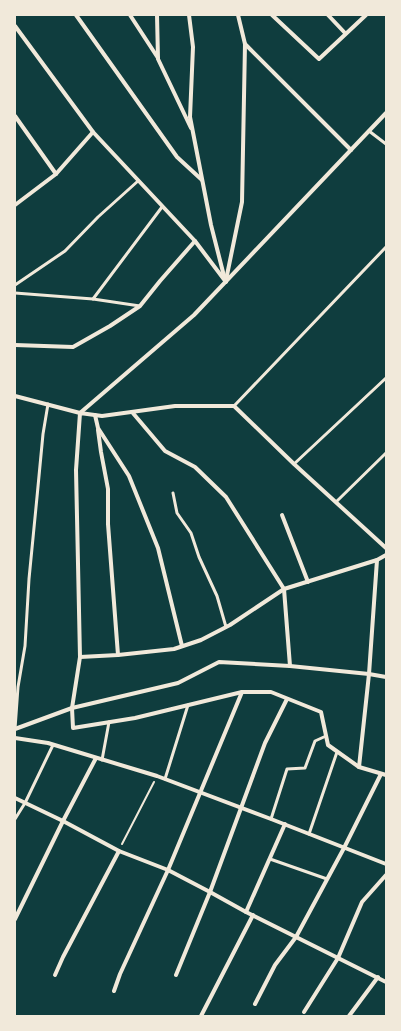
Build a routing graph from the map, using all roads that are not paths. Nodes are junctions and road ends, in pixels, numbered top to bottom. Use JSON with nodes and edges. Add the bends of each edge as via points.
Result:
{"nodes":[{"id":1,"x":76,"y":15,"type":"edge"},
{"id":2,"x":130,"y":15,"type":"edge"},
{"id":3,"x":157,"y":15,"type":"edge"},
{"id":4,"x":189,"y":15,"type":"edge"},
{"id":5,"x":238,"y":15,"type":"edge"},
{"id":6,"x":272,"y":15,"type":"edge"},
{"id":7,"x":328,"y":15,"type":"edge"},
{"id":8,"x":366,"y":15,"type":"edge"},
{"id":9,"x":15,"y":26,"type":"edge"},
{"id":10,"x":345,"y":33,"type":"junction"},
{"id":11,"x":244,"y":44,"type":"junction"},
{"id":12,"x":158,"y":59,"type":"junction"},
{"id":13,"x":386,"y":113,"type":"edge"},
{"id":14,"x":15,"y":116,"type":"edge"},
{"id":15,"x":370,"y":131,"type":"junction"},
{"id":16,"x":94,"y":132,"type":"junction"},
{"id":17,"x":193,"y":134,"type":"junction"},
{"id":18,"x":386,"y":144,"type":"edge"},
{"id":19,"x":350,"y":150,"type":"junction"},
{"id":20,"x":56,"y":174,"type":"junction"},
{"id":21,"x":202,"y":180,"type":"junction"},
{"id":22,"x":138,"y":181,"type":"junction"},
{"id":23,"x":15,"y":205,"type":"edge"},
{"id":24,"x":162,"y":207,"type":"junction"},
{"id":25,"x":195,"y":241,"type":"junction"},
{"id":26,"x":386,"y":248,"type":"edge"},
{"id":27,"x":226,"y":282,"type":"junction"},
{"id":28,"x":15,"y":285,"type":"edge"},
{"id":29,"x":15,"y":293,"type":"edge"},
{"id":30,"x":93,"y":299,"type":"junction"},
{"id":31,"x":140,"y":306,"type":"junction"},
{"id":32,"x":15,"y":345,"type":"edge"},
{"id":33,"x":386,"y":378,"type":"edge"},
{"id":34,"x":15,"y":396,"type":"edge"},
{"id":35,"x":48,"y":404,"type":"junction"},
{"id":36,"x":234,"y":406,"type":"junction"},
{"id":37,"x":80,"y":412,"type":"junction"},
{"id":38,"x":132,"y":412,"type":"junction"},
{"id":39,"x":95,"y":415,"type":"junction"},
{"id":40,"x":98,"y":428,"type":"junction"},
{"id":41,"x":386,"y":453,"type":"edge"},
{"id":42,"x":294,"y":464,"type":"junction"},
{"id":43,"x":173,"y":493,"type":"dead end"},
{"id":44,"x":336,"y":502,"type":"junction"},
{"id":45,"x":282,"y":515,"type":"dead end"},
{"id":46,"x":386,"y":548,"type":"edge"},
{"id":47,"x":386,"y":555,"type":"edge"},
{"id":48,"x":377,"y":560,"type":"junction"},
{"id":49,"x":308,"y":582,"type":"junction"},
{"id":50,"x":284,"y":589,"type":"junction"},
{"id":51,"x":226,"y":627,"type":"junction"},
{"id":52,"x":182,"y":646,"type":"junction"},
{"id":53,"x":118,"y":655,"type":"junction"},
{"id":54,"x":80,"y":657,"type":"junction"},
{"id":55,"x":290,"y":666,"type":"junction"},
{"id":56,"x":368,"y":674,"type":"junction"},
{"id":57,"x":386,"y":677,"type":"edge"},
{"id":58,"x":242,"y":692,"type":"junction"},
{"id":59,"x":287,"y":699,"type":"junction"},
{"id":60,"x":188,"y":705,"type":"junction"},
{"id":61,"x":72,"y":708,"type":"junction"},
{"id":62,"x":109,"y":722,"type":"junction"},
{"id":63,"x":15,"y":729,"type":"edge"},
{"id":64,"x":326,"y":736,"type":"junction"},
{"id":65,"x":15,"y":738,"type":"edge"},
{"id":66,"x":53,"y":745,"type":"junction"},
{"id":67,"x":337,"y":752,"type":"junction"},
{"id":68,"x":96,"y":758,"type":"junction"},
{"id":69,"x":102,"y":760,"type":"junction"},
{"id":70,"x":359,"y":767,"type":"junction"},
{"id":71,"x":381,"y":774,"type":"junction"},
{"id":72,"x":386,"y":775,"type":"edge"},
{"id":73,"x":164,"y":779,"type":"junction"},
{"id":74,"x":200,"y":792,"type":"junction"},
{"id":75,"x":15,"y":798,"type":"edge"},
{"id":76,"x":25,"y":803,"type":"junction"},
{"id":77,"x":241,"y":808,"type":"junction"},
{"id":78,"x":15,"y":819,"type":"edge"},
{"id":79,"x":271,"y":819,"type":"junction"},
{"id":80,"x":63,"y":821,"type":"junction"},
{"id":81,"x":285,"y":824,"type":"junction"},
{"id":82,"x":309,"y":834,"type":"junction"},
{"id":83,"x":344,"y":848,"type":"junction"},
{"id":84,"x":119,"y":851,"type":"junction"},
{"id":85,"x":270,"y":860,"type":"junction"},
{"id":86,"x":386,"y":864,"type":"edge"},
{"id":87,"x":168,"y":870,"type":"junction"},
{"id":88,"x":386,"y":875,"type":"edge"},
{"id":89,"x":327,"y":879,"type":"junction"},
{"id":90,"x":210,"y":892,"type":"junction"},
{"id":91,"x":246,"y":912,"type":"junction"},
{"id":92,"x":253,"y":916,"type":"junction"},
{"id":93,"x":15,"y":919,"type":"edge"},
{"id":94,"x":296,"y":937,"type":"junction"},
{"id":95,"x":338,"y":958,"type":"junction"},
{"id":96,"x":55,"y":975,"type":"dead end"},
{"id":97,"x":176,"y":975,"type":"dead end"},
{"id":98,"x":378,"y":977,"type":"junction"},
{"id":99,"x":386,"y":982,"type":"edge"},
{"id":100,"x":114,"y":991,"type":"dead end"},
{"id":101,"x":255,"y":1004,"type":"dead end"},
{"id":102,"x":304,"y":1012,"type":"dead end"},
{"id":103,"x":201,"y":1016,"type":"edge"},
{"id":104,"x":349,"y":1016,"type":"edge"}],
"edges":[{"from":1,"to":21,"type":"street","via":[[177,157]]},
{"from":2,"to":12,"type":"street"},
{"from":3,"to":12,"type":"street"},
{"from":4,"to":17,"type":"street","via":[[193,47],[190,118]]},
{"from":5,"to":11,"type":"street"},
{"from":6,"to":10,"type":"street","via":[[319,59]]},
{"from":7,"to":10,"type":"street"},
{"from":8,"to":10,"type":"street"},
{"from":9,"to":16,"type":"street"},
{"from":11,"to":19,"type":"street"},
{"from":11,"to":27,"type":"street","via":[[242,202]]},
{"from":12,"to":17,"type":"street"},
{"from":13,"to":15,"type":"street"},
{"from":14,"to":20,"type":"street"},
{"from":15,"to":18,"type":"lane"},
{"from":15,"to":19,"type":"street"},
{"from":16,"to":20,"type":"street"},
{"from":16,"to":22,"type":"street"},
{"from":17,"to":21,"type":"street"},
{"from":19,"to":27,"type":"street"},
{"from":20,"to":23,"type":"street"},
{"from":21,"to":27,"type":"street"},
{"from":22,"to":24,"type":"street"},
{"from":22,"to":28,"type":"lane","via":[[65,250]]},
{"from":24,"to":25,"type":"street"},
{"from":24,"to":30,"type":"lane"},
{"from":25,"to":27,"type":"street"},
{"from":25,"to":31,"type":"street"},
{"from":26,"to":36,"type":"lane"},
{"from":27,"to":37,"type":"street","via":[[194,315]]},
{"from":29,"to":30,"type":"lane"},
{"from":30,"to":31,"type":"lane"},
{"from":31,"to":32,"type":"street","via":[[73,347]]},
{"from":33,"to":42,"type":"lane"},
{"from":34,"to":35,"type":"street"},
{"from":35,"to":37,"type":"street"},
{"from":35,"to":63,"type":"lane"},
{"from":36,"to":38,"type":"street","via":[[175,406]]},
{"from":36,"to":42,"type":"street"},
{"from":37,"to":39,"type":"street"},
{"from":37,"to":54,"type":"street","via":[[76,470]]},
{"from":38,"to":39,"type":"street"},
{"from":38,"to":50,"type":"street","via":[[165,452],[195,467],[226,497]]},
{"from":39,"to":40,"type":"street"},
{"from":40,"to":52,"type":"street","via":[[129,476],[158,548]]},
{"from":40,"to":53,"type":"street","via":[[108,489],[108,524]]},
{"from":41,"to":44,"type":"lane"},
{"from":42,"to":44,"type":"street"},
{"from":43,"to":51,"type":"lane","via":[[177,513],[191,533],[217,596]]},
{"from":44,"to":46,"type":"street"},
{"from":45,"to":49,"type":"street"},
{"from":47,"to":48,"type":"street"},
{"from":48,"to":49,"type":"street"},
{"from":48,"to":56,"type":"street"},
{"from":49,"to":50,"type":"street"},
{"from":50,"to":51,"type":"street"},
{"from":50,"to":55,"type":"street"},
{"from":51,"to":52,"type":"street","via":[[201,640]]},
{"from":52,"to":53,"type":"street"},
{"from":53,"to":54,"type":"street"},
{"from":54,"to":61,"type":"street"},
{"from":55,"to":56,"type":"street"},
{"from":55,"to":61,"type":"street","via":[[219,662],[178,683]]},
{"from":56,"to":57,"type":"street"},
{"from":56,"to":70,"type":"street"},
{"from":58,"to":59,"type":"street","via":[[271,692]]},
{"from":58,"to":60,"type":"street"},
{"from":58,"to":74,"type":"street"},
{"from":59,"to":64,"type":"street","via":[[321,712]]},
{"from":59,"to":77,"type":"street","via":[[265,742]]},
{"from":60,"to":62,"type":"street"},
{"from":60,"to":73,"type":"lane"},
{"from":61,"to":62,"type":"street","via":[[73,728]]},
{"from":61,"to":63,"type":"street"},
{"from":62,"to":69,"type":"lane"},
{"from":64,"to":67,"type":"street","via":[[328,745]]},
{"from":64,"to":79,"type":"lane","via":[[315,741],[305,768],[287,769]]},
{"from":65,"to":66,"type":"street"},
{"from":66,"to":68,"type":"street"},
{"from":66,"to":76,"type":"lane"},
{"from":67,"to":70,"type":"street"},
{"from":67,"to":82,"type":"lane"},
{"from":68,"to":69,"type":"street"},
{"from":68,"to":80,"type":"street"},
{"from":69,"to":73,"type":"street"},
{"from":70,"to":71,"type":"street"},
{"from":71,"to":72,"type":"street"},
{"from":71,"to":83,"type":"street"},
{"from":73,"to":74,"type":"street"},
{"from":74,"to":77,"type":"street"},
{"from":74,"to":87,"type":"street"},
{"from":75,"to":76,"type":"street"},
{"from":76,"to":78,"type":"lane"},
{"from":76,"to":80,"type":"street"},
{"from":77,"to":79,"type":"street"},
{"from":77,"to":90,"type":"street"},
{"from":79,"to":81,"type":"street"},
{"from":80,"to":84,"type":"street"},
{"from":80,"to":93,"type":"street"},
{"from":81,"to":82,"type":"street"},
{"from":81,"to":85,"type":"street"},
{"from":82,"to":83,"type":"street"},
{"from":83,"to":86,"type":"street"},
{"from":83,"to":89,"type":"street"},
{"from":84,"to":87,"type":"street"},
{"from":84,"to":96,"type":"street"},
{"from":85,"to":89,"type":"lane"},
{"from":85,"to":91,"type":"street"},
{"from":87,"to":90,"type":"street"},
{"from":87,"to":100,"type":"street"},
{"from":88,"to":95,"type":"street","via":[[362,902]]},
{"from":89,"to":94,"type":"street"},
{"from":90,"to":91,"type":"street"},
{"from":90,"to":97,"type":"street"},
{"from":91,"to":92,"type":"street"},
{"from":92,"to":94,"type":"street"},
{"from":92,"to":103,"type":"street"},
{"from":94,"to":95,"type":"street"},
{"from":94,"to":101,"type":"street","via":[[274,965]]},
{"from":95,"to":98,"type":"street"},
{"from":95,"to":102,"type":"street"},
{"from":98,"to":99,"type":"street"},
{"from":98,"to":104,"type":"street"}]}
